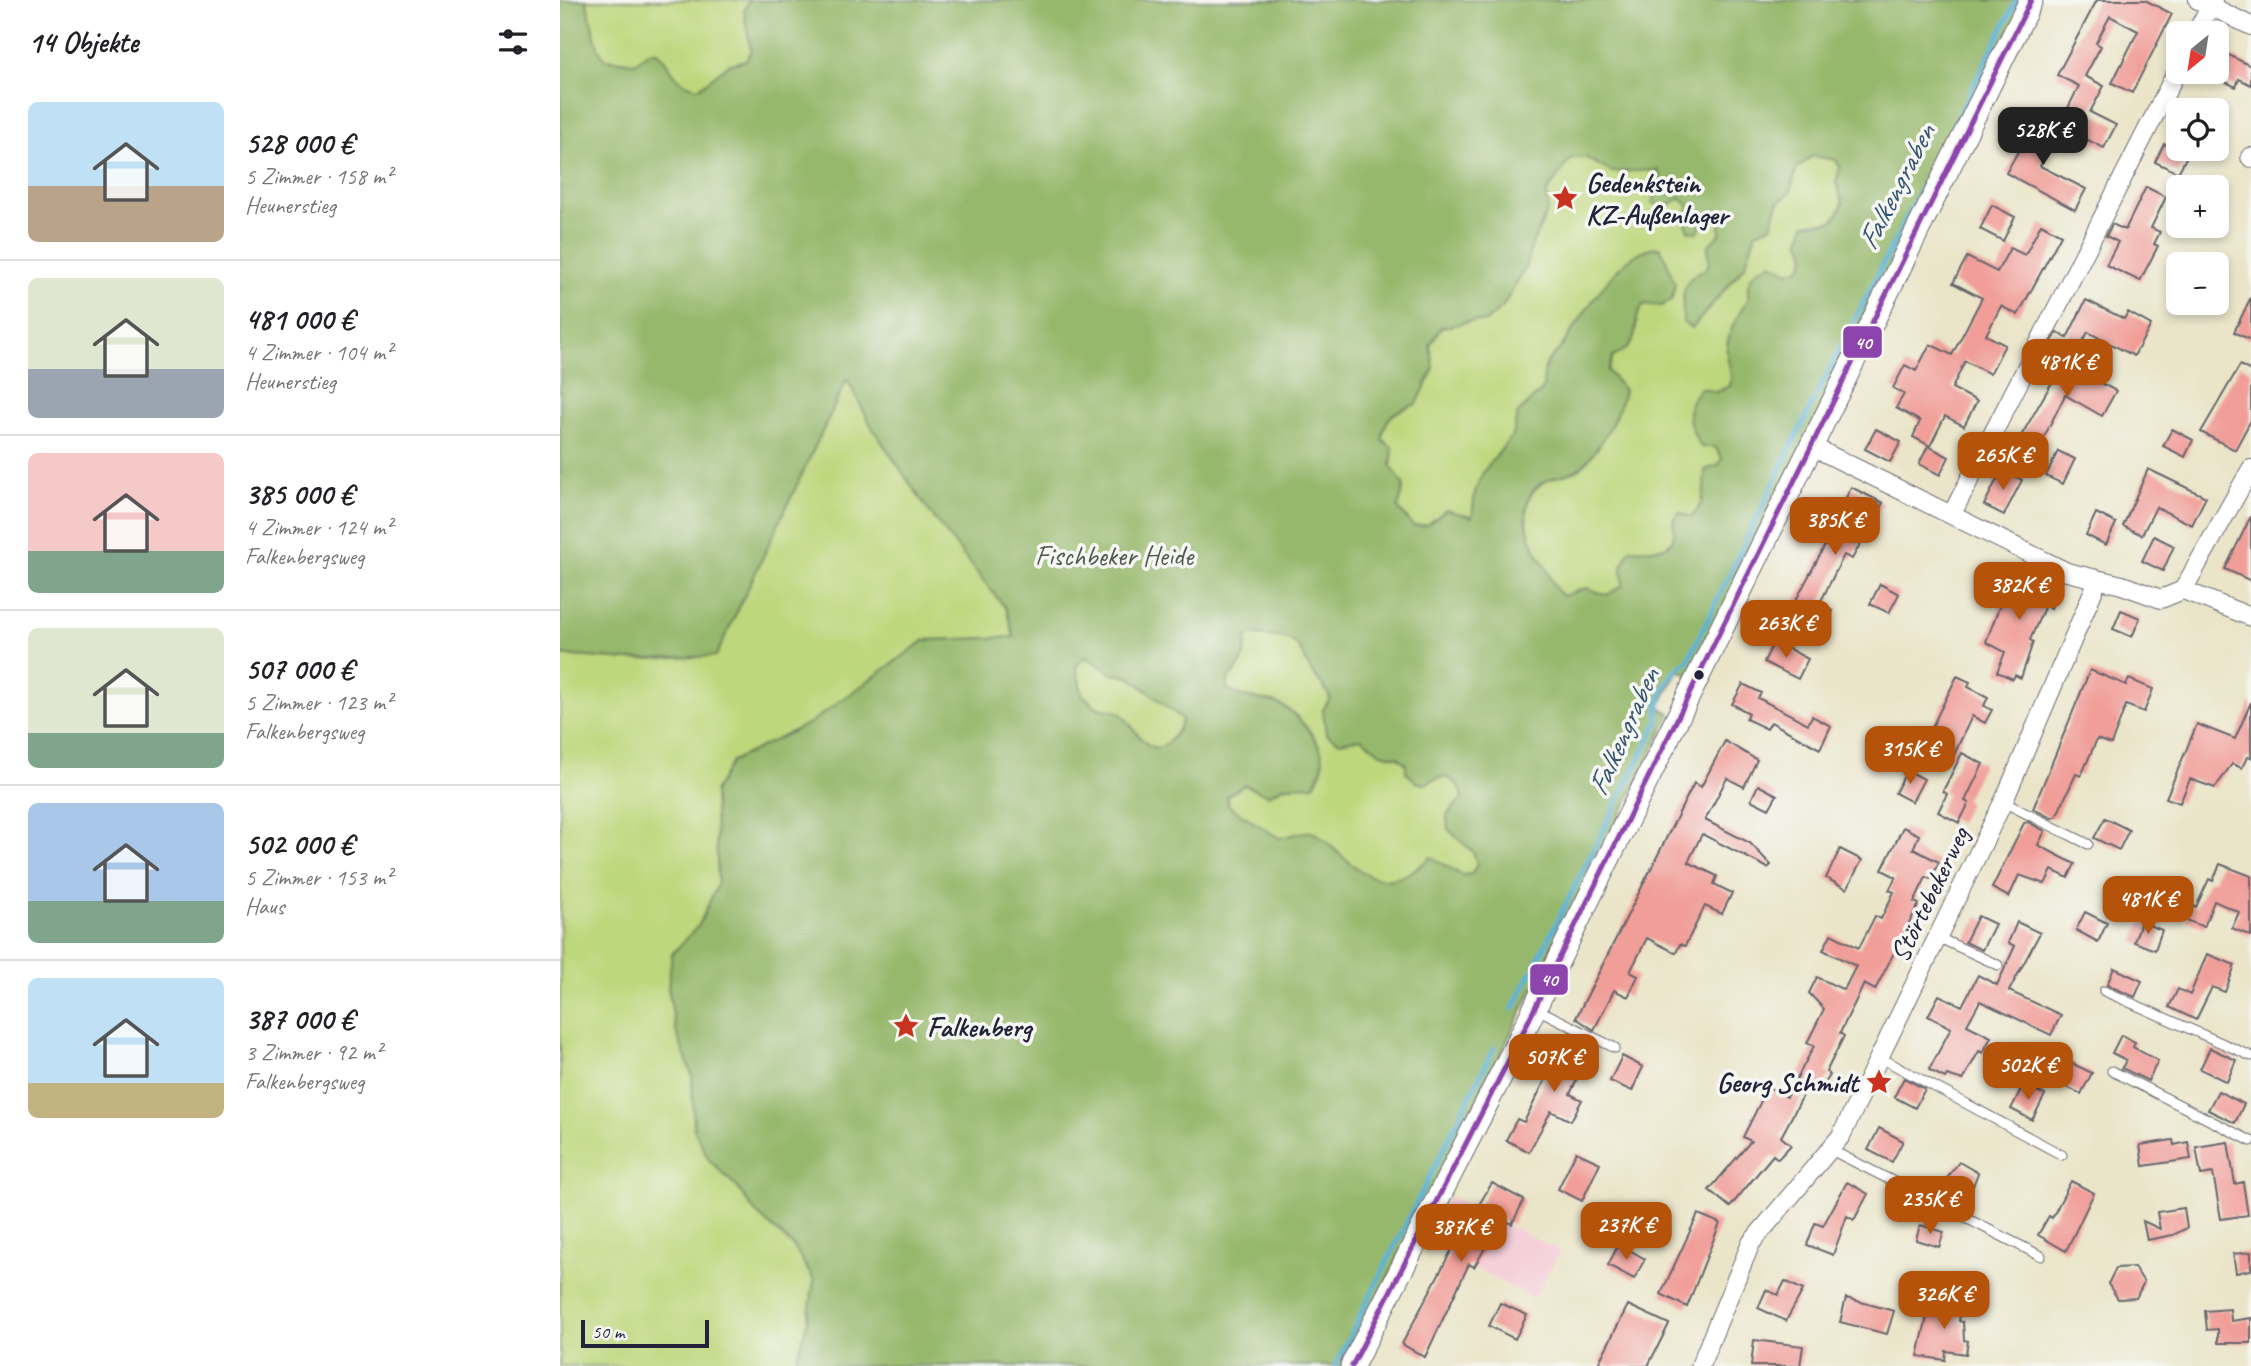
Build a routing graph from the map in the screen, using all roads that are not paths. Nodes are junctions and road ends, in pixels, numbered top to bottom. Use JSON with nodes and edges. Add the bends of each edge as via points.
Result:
{"nodes":[{"id":1,"x":2031,"y":0,"type":"edge"},
{"id":2,"x":2207,"y":2,"type":"edge"},
{"id":3,"x":2200,"y":21,"type":"edge"},
{"id":4,"x":2251,"y":26,"type":"edge"},
{"id":5,"x":2170,"y":84,"type":"edge"},
{"id":6,"x":1813,"y":446,"type":"junction"},
{"id":7,"x":2251,"y":469,"type":"edge"},
{"id":8,"x":1952,"y":514,"type":"junction"},
{"id":9,"x":2098,"y":580,"type":"junction"},
{"id":10,"x":2183,"y":590,"type":"junction"},
{"id":11,"x":2251,"y":617,"type":"edge"},
{"id":12,"x":2003,"y":802,"type":"junction"},
{"id":13,"x":2088,"y":844,"type":"dead end"},
{"id":14,"x":1937,"y":937,"type":"junction"},
{"id":15,"x":1998,"y":965,"type":"dead end"},
{"id":16,"x":2104,"y":991,"type":"dead end"},
{"id":17,"x":1534,"y":1008,"type":"junction"},
{"id":18,"x":1615,"y":1048,"type":"dead end"},
{"id":19,"x":2251,"y":1056,"type":"edge"},
{"id":20,"x":1879,"y":1057,"type":"junction"},
{"id":21,"x":2112,"y":1072,"type":"dead end"},
{"id":22,"x":2251,"y":1141,"type":"edge"},
{"id":23,"x":1829,"y":1149,"type":"junction"},
{"id":24,"x":2062,"y":1156,"type":"dead end"},
{"id":25,"x":2041,"y":1256,"type":"dead end"},
{"id":26,"x":1352,"y":1366,"type":"edge"},
{"id":27,"x":1700,"y":1366,"type":"edge"}],
"edges":[{"from":1,"to":6,"type":"street"},
{"from":2,"to":3,"type":"street"},
{"from":2,"to":4,"type":"street"},
{"from":5,"to":8,"type":"street"},
{"from":6,"to":8,"type":"street"},
{"from":6,"to":17,"type":"street"},
{"from":7,"to":10,"type":"street"},
{"from":8,"to":9,"type":"street","via":[[2067,572]]},
{"from":9,"to":10,"type":"street","via":[[2161,599]]},
{"from":9,"to":12,"type":"street","name":"Störtebekerweg"},
{"from":10,"to":11,"type":"street"},
{"from":12,"to":13,"type":"lane"},
{"from":12,"to":14,"type":"street","name":"Störtebekerweg"},
{"from":14,"to":15,"type":"lane"},
{"from":14,"to":20,"type":"street","name":"Störtebekerweg"},
{"from":16,"to":19,"type":"lane"},
{"from":17,"to":18,"type":"lane"},
{"from":17,"to":26,"type":"street"},
{"from":20,"to":23,"type":"street","name":"Störtebekerweg","via":[[1841,1136]]},
{"from":20,"to":24,"type":"lane"},
{"from":21,"to":22,"type":"lane"},
{"from":23,"to":25,"type":"lane"},
{"from":23,"to":27,"type":"street","name":"Störtebekerweg","via":[[1751,1243]]}]}
